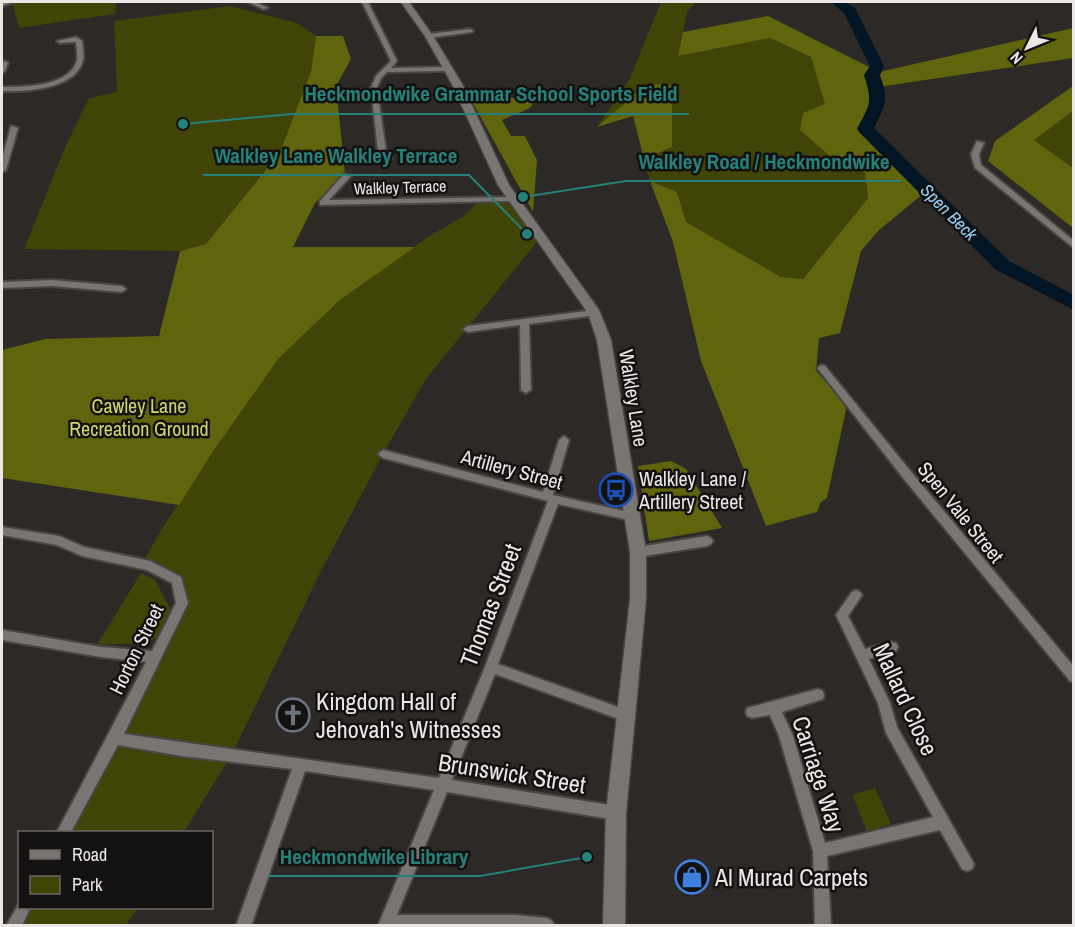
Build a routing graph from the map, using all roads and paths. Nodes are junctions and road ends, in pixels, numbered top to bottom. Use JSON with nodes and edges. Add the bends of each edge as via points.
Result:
{"nodes":[{"id":1,"x":11,"y":2,"type":"edge"},
{"id":2,"x":251,"y":2,"type":"edge"},
{"id":3,"x":406,"y":2,"type":"edge"},
{"id":4,"x":2,"y":4,"type":"edge"},
{"id":5,"x":366,"y":4,"type":"edge"},
{"id":6,"x":265,"y":8,"type":"dead end"},
{"id":7,"x":470,"y":31,"type":"dead end"},
{"id":8,"x":429,"y":36,"type":"junction"},
{"id":9,"x":60,"y":41,"type":"dead end"},
{"id":10,"x":447,"y":69,"type":"junction"},
{"id":11,"x":387,"y":70,"type":"junction"},
{"id":12,"x":2,"y":89,"type":"edge"},
{"id":13,"x":14,"y":128,"type":"dead end"},
{"id":14,"x":980,"y":142,"type":"dead end"},
{"id":15,"x":388,"y":158,"type":"dead end"},
{"id":16,"x":2,"y":170,"type":"edge"},
{"id":17,"x":347,"y":176,"type":"dead end"},
{"id":18,"x":514,"y":200,"type":"junction"},
{"id":19,"x":1074,"y":246,"type":"edge"},
{"id":20,"x":2,"y":285,"type":"edge"},
{"id":21,"x":122,"y":289,"type":"dead end"},
{"id":22,"x":594,"y":313,"type":"junction"},
{"id":23,"x":524,"y":323,"type":"junction"},
{"id":24,"x":468,"y":329,"type":"dead end"},
{"id":25,"x":822,"y":368,"type":"dead end"},
{"id":26,"x":526,"y":390,"type":"dead end"},
{"id":27,"x":564,"y":440,"type":"dead end"},
{"id":28,"x":382,"y":454,"type":"dead end"},
{"id":29,"x":551,"y":498,"type":"junction"},
{"id":30,"x":633,"y":517,"type":"junction"},
{"id":31,"x":2,"y":531,"type":"edge"},
{"id":32,"x":707,"y":541,"type":"dead end"},
{"id":33,"x":638,"y":552,"type":"junction"},
{"id":34,"x":856,"y":596,"type":"dead end"},
{"id":35,"x":2,"y":635,"type":"edge"},
{"id":36,"x":892,"y":647,"type":"dead end"},
{"id":37,"x":861,"y":656,"type":"junction"},
{"id":38,"x":155,"y":657,"type":"junction"},
{"id":39,"x":491,"y":667,"type":"junction"},
{"id":40,"x":1074,"y":676,"type":"edge"},
{"id":41,"x":818,"y":695,"type":"dead end"},
{"id":42,"x":774,"y":708,"type":"junction"},
{"id":43,"x":752,"y":712,"type":"dead end"},
{"id":44,"x":627,"y":716,"type":"junction"},
{"id":45,"x":115,"y":738,"type":"junction"},
{"id":46,"x":300,"y":764,"type":"junction"},
{"id":47,"x":442,"y":784,"type":"junction"},
{"id":48,"x":616,"y":813,"type":"junction"},
{"id":49,"x":944,"y":822,"type":"junction"},
{"id":50,"x":65,"y":831,"type":"edge"},
{"id":51,"x":820,"y":851,"type":"junction"},
{"id":52,"x":967,"y":864,"type":"dead end"},
{"id":53,"x":22,"y":909,"type":"edge"},
{"id":54,"x":385,"y":924,"type":"edge"},
{"id":55,"x":13,"y":926,"type":"edge"},
{"id":56,"x":243,"y":926,"type":"edge"},
{"id":57,"x":547,"y":926,"type":"edge"},
{"id":58,"x":614,"y":926,"type":"edge"},
{"id":59,"x":823,"y":926,"type":"edge"}],
"edges":[{"from":1,"to":4,"type":"street"},
{"from":2,"to":6,"type":"street"},
{"from":3,"to":8,"type":"main road","name":"Walkley Lane"},
{"from":5,"to":11,"type":"street","via":[[394,61]]},
{"from":7,"to":8,"type":"street"},
{"from":8,"to":10,"type":"main road","name":"Walkley Lane"},
{"from":9,"to":12,"type":"street","via":[[79,38],[80,60],[76,70],[41,87]]},
{"from":10,"to":11,"type":"street"},
{"from":10,"to":18,"type":"main road","name":"Walkley Lane"},
{"from":11,"to":15,"type":"street","via":[[378,77],[374,88],[382,151]]},
{"from":13,"to":16,"type":"street"},
{"from":14,"to":19,"type":"street","via":[[974,159],[978,166]]},
{"from":17,"to":18,"type":"street","name":"Walkley Terrace","via":[[323,203]]},
{"from":18,"to":22,"type":"main road","name":"Walkley Lane"},
{"from":20,"to":21,"type":"street","via":[[52,283]]},
{"from":22,"to":23,"type":"street"},
{"from":22,"to":30,"type":"main road","name":"Walkley Lane","via":[[604,340]]},
{"from":23,"to":24,"type":"street"},
{"from":23,"to":26,"type":"street"},
{"from":25,"to":40,"type":"street","name":"Spen Vale Street"},
{"from":27,"to":29,"type":"street","name":"Thomas Street"},
{"from":28,"to":29,"type":"street","name":"Artillery Street"},
{"from":29,"to":30,"type":"street","name":"Artillery Street"},
{"from":29,"to":39,"type":"street","name":"Thomas Street"},
{"from":30,"to":33,"type":"main road","name":"Walkley Lane"},
{"from":31,"to":38,"type":"street","name":"Horton Street","via":[[142,564],[177,580],[182,603]]},
{"from":32,"to":33,"type":"street"},
{"from":33,"to":44,"type":"main road","name":"Walkley Lane","via":[[638,599]]},
{"from":34,"to":37,"type":"street","name":"Mallard Close","via":[[842,615]]},
{"from":35,"to":38,"type":"street"},
{"from":36,"to":37,"type":"street"},
{"from":37,"to":49,"type":"street","name":"Mallard Close","via":[[884,703],[891,729]]},
{"from":38,"to":45,"type":"street","name":"Horton Street"},
{"from":39,"to":44,"type":"street"},
{"from":39,"to":47,"type":"street","name":"Thomas Street"},
{"from":41,"to":42,"type":"street","name":"Carriage Way"},
{"from":42,"to":43,"type":"street","name":"Carriage Way"},
{"from":42,"to":51,"type":"street","name":"Carriage Way"},
{"from":44,"to":48,"type":"main road","name":"Walkley Lane"},
{"from":45,"to":46,"type":"street","name":"Brunswick Street"},
{"from":45,"to":50,"type":"street","name":"Horton Street"},
{"from":46,"to":47,"type":"street","name":"Brunswick Street"},
{"from":46,"to":56,"type":"street"},
{"from":47,"to":48,"type":"street","name":"Brunswick Street"},
{"from":47,"to":54,"type":"street","name":"Thomas Street"},
{"from":48,"to":58,"type":"main road","name":"Walkley Lane"},
{"from":49,"to":51,"type":"street"},
{"from":49,"to":52,"type":"street","name":"Mallard Close"},
{"from":51,"to":59,"type":"street","name":"Carriage Way"},
{"from":53,"to":55,"type":"street"},
{"from":54,"to":57,"type":"street"}]}
